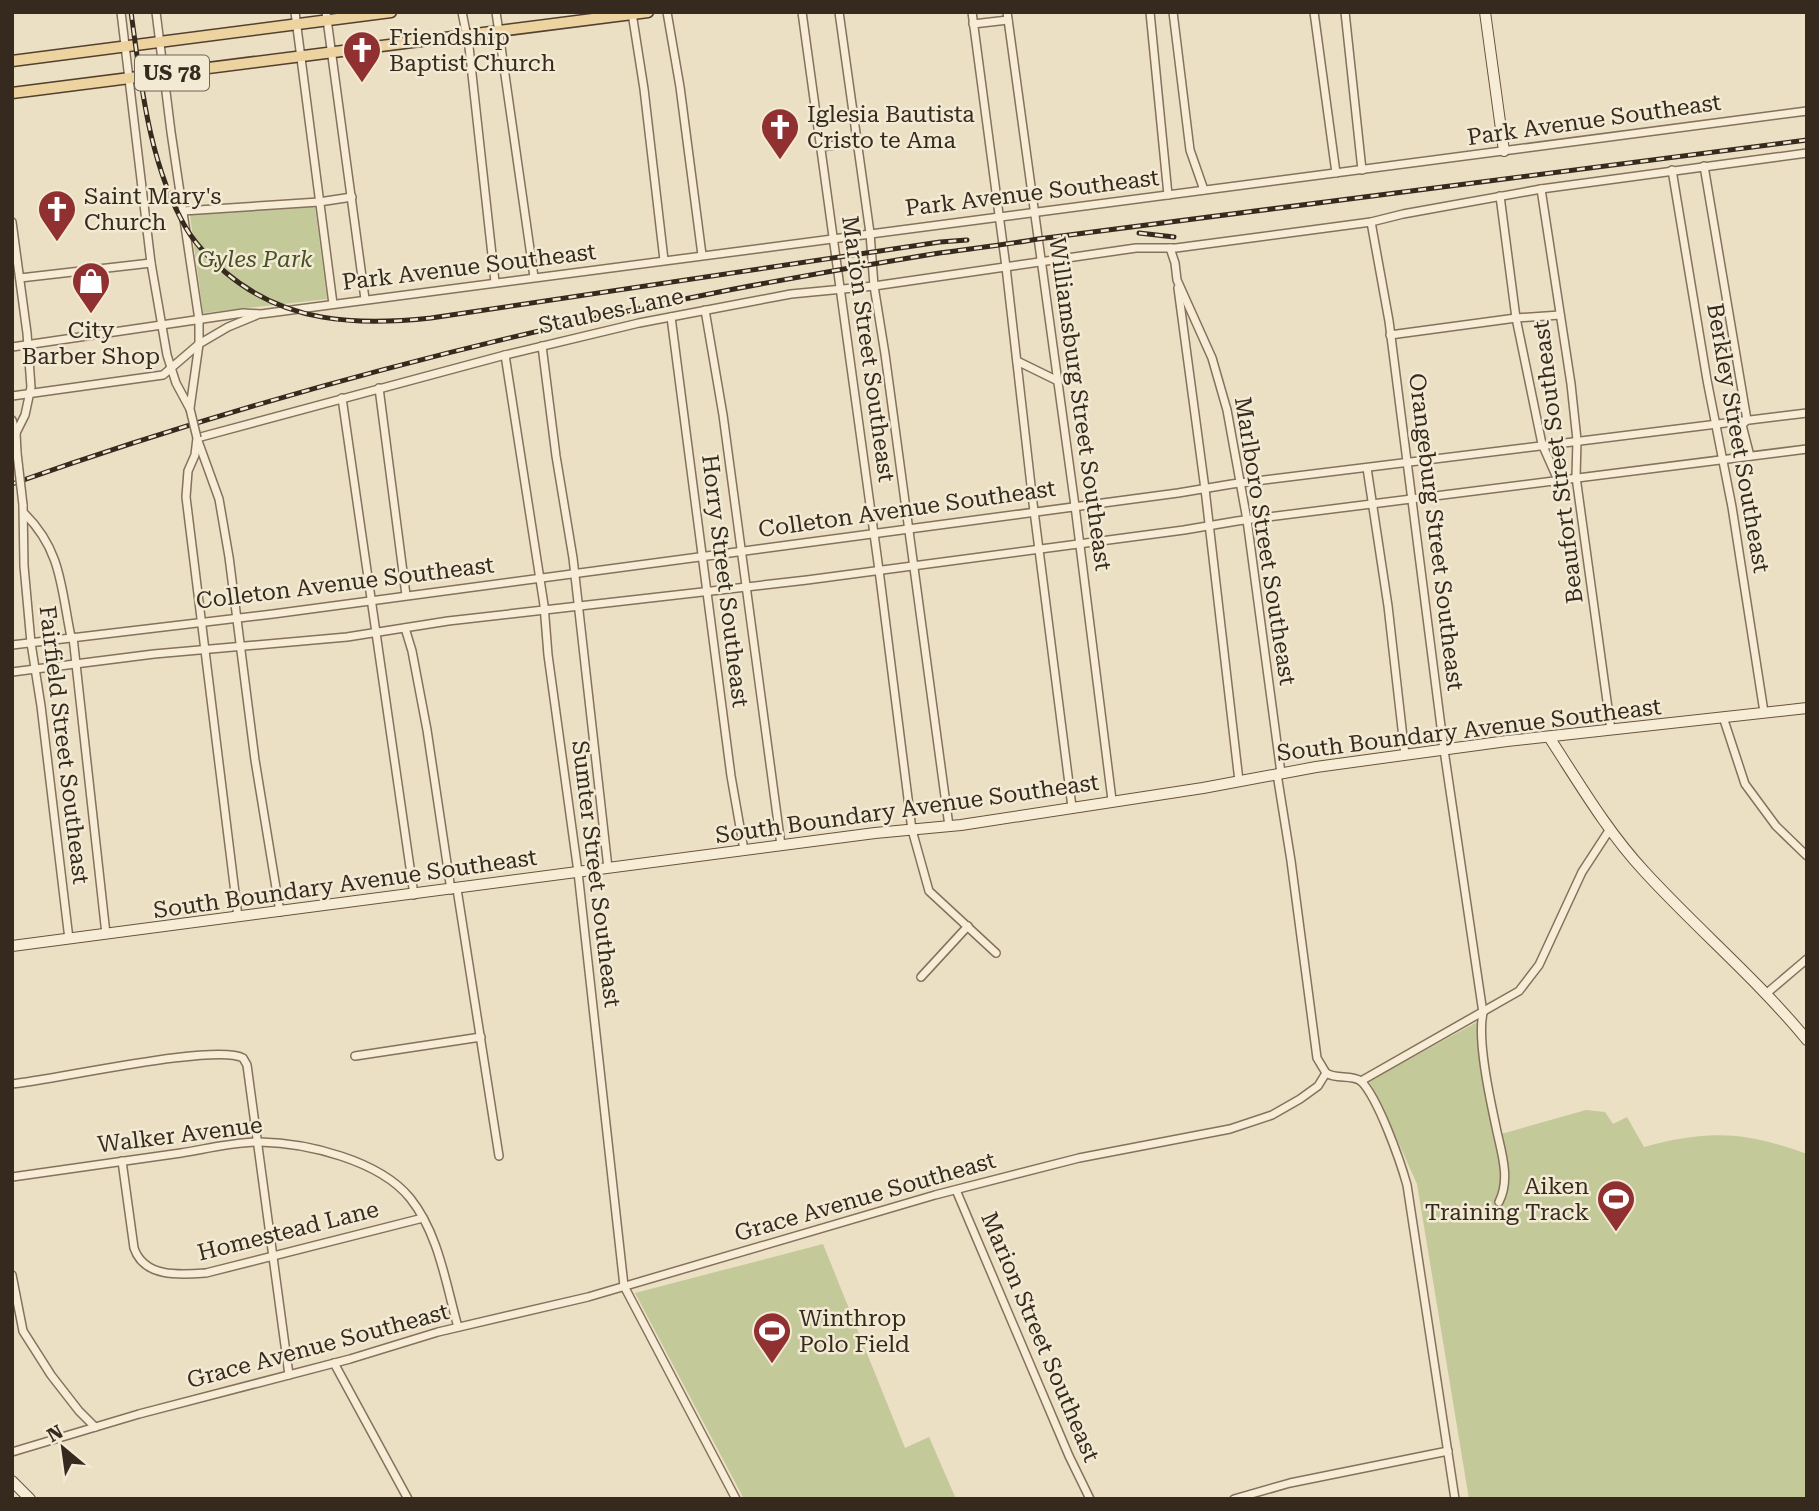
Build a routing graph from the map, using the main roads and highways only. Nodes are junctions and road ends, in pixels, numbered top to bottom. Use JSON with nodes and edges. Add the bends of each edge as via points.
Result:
{"nodes":[{"id":1,"x":391,"y":12,"type":"edge"},
{"id":2,"x":648,"y":12,"type":"edge"},
{"id":3,"x":632,"y":13,"type":"edge"},
{"id":4,"x":326,"y":16,"type":"edge"},
{"id":5,"x":296,"y":18,"type":"edge"},
{"id":6,"x":12,"y":61,"type":"edge"},
{"id":7,"x":12,"y":93,"type":"edge"}],
"edges":[{"from":1,"to":4,"type":"main road","number":"US 78"},
{"from":2,"to":3,"type":"main road","number":"US 78"},
{"from":3,"to":7,"type":"main road","number":"US 78"},
{"from":4,"to":5,"type":"main road","number":"US 78"},
{"from":5,"to":6,"type":"main road","number":"US 78"}]}
